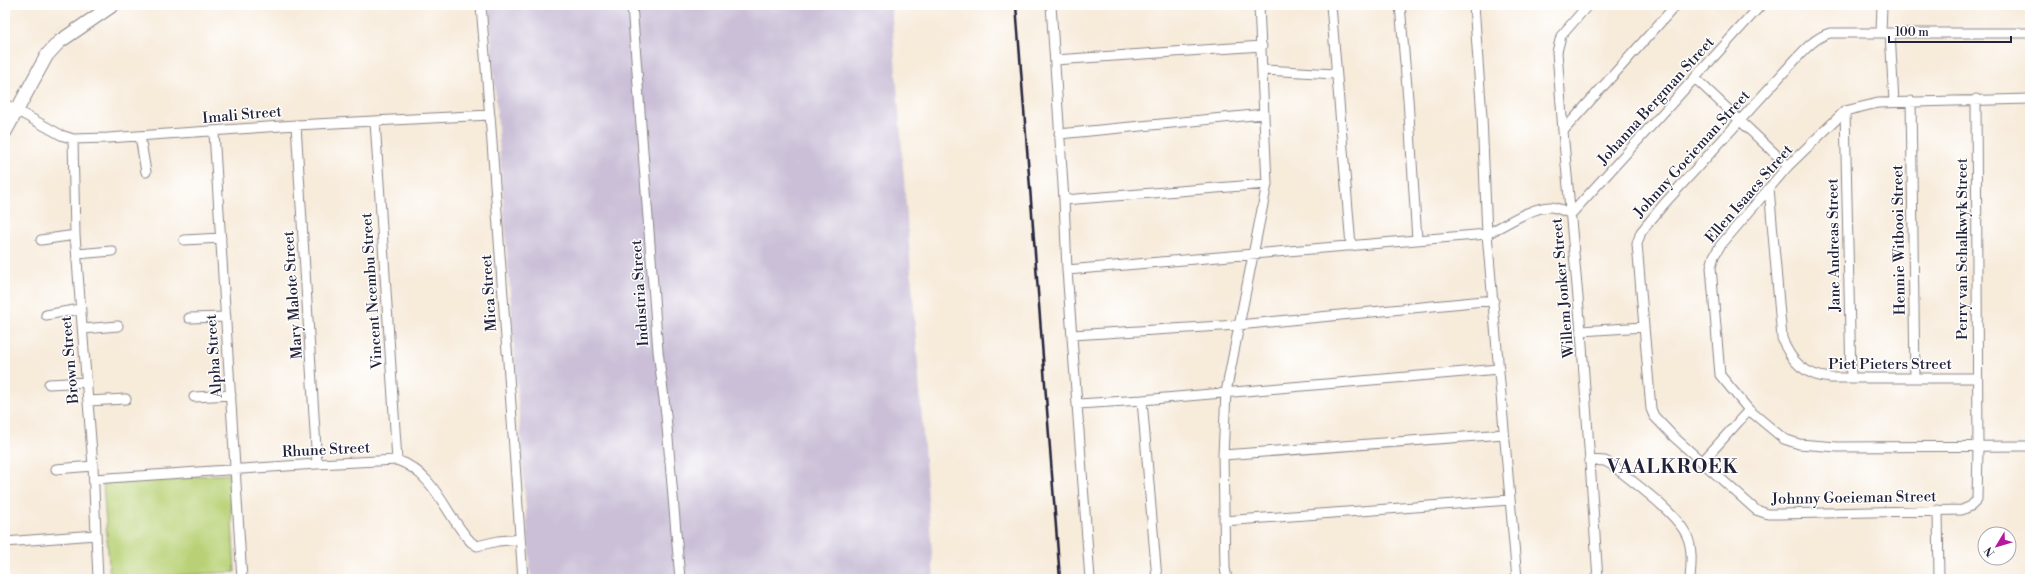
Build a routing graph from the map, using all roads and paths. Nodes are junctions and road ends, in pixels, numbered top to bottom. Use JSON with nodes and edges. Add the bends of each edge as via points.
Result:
{"nodes":[{"id":1,"x":113,"y":5,"type":"edge"},
{"id":2,"x":481,"y":5,"type":"edge"},
{"id":3,"x":632,"y":5,"type":"edge"},
{"id":4,"x":1051,"y":5,"type":"edge"},
{"id":5,"x":1259,"y":5,"type":"edge"},
{"id":6,"x":1331,"y":5,"type":"edge"},
{"id":7,"x":1400,"y":5,"type":"edge"},
{"id":8,"x":1474,"y":5,"type":"edge"},
{"id":9,"x":1588,"y":5,"type":"edge"},
{"id":10,"x":1676,"y":5,"type":"edge"},
{"id":11,"x":1761,"y":5,"type":"edge"},
{"id":12,"x":1882,"y":5,"type":"edge"},
{"id":13,"x":1886,"y":33,"type":"junction"},
{"id":14,"x":2030,"y":34,"type":"edge"},
{"id":15,"x":1262,"y":46,"type":"junction"},
{"id":16,"x":1055,"y":60,"type":"junction"},
{"id":17,"x":1263,"y":70,"type":"junction"},
{"id":18,"x":1335,"y":74,"type":"junction"},
{"id":19,"x":1696,"y":79,"type":"junction"},
{"id":20,"x":1976,"y":99,"type":"junction"},
{"id":21,"x":2030,"y":99,"type":"edge"},
{"id":22,"x":1911,"y":101,"type":"junction"},
{"id":23,"x":1894,"y":102,"type":"junction"},
{"id":24,"x":5,"y":104,"type":"edge"},
{"id":25,"x":18,"y":111,"type":"junction"},
{"id":26,"x":1845,"y":111,"type":"junction"},
{"id":27,"x":1264,"y":114,"type":"junction"},
{"id":28,"x":490,"y":115,"type":"junction"},
{"id":29,"x":1741,"y":120,"type":"junction"},
{"id":30,"x":375,"y":121,"type":"junction"},
{"id":31,"x":296,"y":125,"type":"junction"},
{"id":32,"x":1562,"y":131,"type":"junction"},
{"id":33,"x":5,"y":132,"type":"edge"},
{"id":34,"x":214,"y":132,"type":"junction"},
{"id":35,"x":1059,"y":134,"type":"junction"},
{"id":36,"x":140,"y":136,"type":"junction"},
{"id":37,"x":73,"y":139,"type":"junction"},
{"id":38,"x":1788,"y":166,"type":"junction"},
{"id":39,"x":146,"y":172,"type":"dead end"},
{"id":40,"x":1267,"y":184,"type":"junction"},
{"id":41,"x":1769,"y":188,"type":"junction"},
{"id":42,"x":1064,"y":200,"type":"junction"},
{"id":43,"x":1571,"y":214,"type":"junction"},
{"id":44,"x":1487,"y":234,"type":"junction"},
{"id":45,"x":76,"y":235,"type":"junction"},
{"id":46,"x":221,"y":238,"type":"junction"},
{"id":47,"x":41,"y":240,"type":"dead end"},
{"id":48,"x":184,"y":240,"type":"dead end"},
{"id":49,"x":1416,"y":240,"type":"junction"},
{"id":50,"x":1351,"y":246,"type":"junction"},
{"id":51,"x":112,"y":251,"type":"dead end"},
{"id":52,"x":77,"y":254,"type":"junction"},
{"id":53,"x":1252,"y":254,"type":"junction"},
{"id":54,"x":1067,"y":270,"type":"junction"},
{"id":55,"x":1494,"y":300,"type":"junction"},
{"id":56,"x":80,"y":309,"type":"junction"},
{"id":57,"x":46,"y":315,"type":"dead end"},
{"id":58,"x":226,"y":317,"type":"junction"},
{"id":59,"x":189,"y":318,"type":"dead end"},
{"id":60,"x":1238,"y":325,"type":"junction"},
{"id":61,"x":118,"y":326,"type":"dead end"},
{"id":62,"x":1644,"y":327,"type":"junction"},
{"id":63,"x":83,"y":329,"type":"junction"},
{"id":64,"x":1581,"y":331,"type":"junction"},
{"id":65,"x":1072,"y":335,"type":"junction"},
{"id":66,"x":1499,"y":369,"type":"junction"},
{"id":67,"x":1851,"y":378,"type":"junction"},
{"id":68,"x":1915,"y":378,"type":"junction"},
{"id":69,"x":1976,"y":378,"type":"junction"},
{"id":70,"x":87,"y":382,"type":"junction"},
{"id":71,"x":50,"y":384,"type":"dead end"},
{"id":72,"x":1226,"y":392,"type":"junction"},
{"id":73,"x":231,"y":395,"type":"junction"},
{"id":74,"x":194,"y":397,"type":"dead end"},
{"id":75,"x":126,"y":399,"type":"dead end"},
{"id":76,"x":1142,"y":400,"type":"junction"},
{"id":77,"x":88,"y":401,"type":"junction"},
{"id":78,"x":1078,"y":404,"type":"junction"},
{"id":79,"x":1749,"y":410,"type":"junction"},
{"id":80,"x":1504,"y":434,"type":"junction"},
{"id":81,"x":1978,"y":446,"type":"junction"},
{"id":82,"x":2030,"y":446,"type":"edge"},
{"id":83,"x":1222,"y":455,"type":"junction"},
{"id":84,"x":397,"y":460,"type":"junction"},
{"id":85,"x":1590,"y":460,"type":"junction"},
{"id":86,"x":1703,"y":461,"type":"junction"},
{"id":87,"x":317,"y":464,"type":"junction"},
{"id":88,"x":93,"y":466,"type":"junction"},
{"id":89,"x":56,"y":468,"type":"dead end"},
{"id":90,"x":236,"y":469,"type":"junction"},
{"id":91,"x":94,"y":479,"type":"junction"},
{"id":92,"x":1510,"y":500,"type":"junction"},
{"id":93,"x":1938,"y":510,"type":"junction"},
{"id":94,"x":1224,"y":522,"type":"junction"},
{"id":95,"x":95,"y":535,"type":"junction"},
{"id":96,"x":520,"y":539,"type":"junction"},
{"id":97,"x":5,"y":542,"type":"edge"},
{"id":98,"x":1225,"y":568,"type":"junction"},
{"id":99,"x":98,"y":579,"type":"edge"},
{"id":100,"x":242,"y":579,"type":"edge"},
{"id":101,"x":523,"y":579,"type":"edge"},
{"id":102,"x":680,"y":579,"type":"edge"},
{"id":103,"x":1090,"y":579,"type":"edge"},
{"id":104,"x":1157,"y":579,"type":"edge"},
{"id":105,"x":1221,"y":579,"type":"edge"},
{"id":106,"x":1227,"y":579,"type":"edge"},
{"id":107,"x":1517,"y":579,"type":"edge"},
{"id":108,"x":1598,"y":579,"type":"edge"},
{"id":109,"x":1690,"y":579,"type":"edge"},
{"id":110,"x":1939,"y":579,"type":"edge"}],
"edges":[{"from":1,"to":25,"type":"street","via":[[53,48],[43,61]]},
{"from":2,"to":28,"type":"street","name":"Mica Street"},
{"from":3,"to":102,"type":"street","name":"Industria Street","via":[[658,350]]},
{"from":4,"to":16,"type":"street"},
{"from":5,"to":15,"type":"street"},
{"from":6,"to":18,"type":"street"},
{"from":7,"to":49,"type":"street"},
{"from":8,"to":44,"type":"street"},
{"from":9,"to":32,"type":"street","name":"Willem Jonker Street","via":[[1559,41],[1557,52]]},
{"from":10,"to":32,"type":"street"},
{"from":11,"to":19,"type":"street","name":"Johanna Bergman Street"},
{"from":12,"to":13,"type":"street"},
{"from":13,"to":14,"type":"street","name":"Johnny Goeieman Street"},
{"from":13,"to":23,"type":"street"},
{"from":13,"to":29,"type":"street","name":"Johnny Goeieman Street","via":[[1823,35],[1804,50]]},
{"from":15,"to":16,"type":"street"},
{"from":15,"to":17,"type":"street"},
{"from":16,"to":35,"type":"street"},
{"from":17,"to":18,"type":"street"},
{"from":17,"to":27,"type":"street"},
{"from":18,"to":50,"type":"street"},
{"from":19,"to":29,"type":"street"},
{"from":19,"to":43,"type":"street","name":"Johanna Bergman Street"},
{"from":20,"to":21,"type":"street"},
{"from":20,"to":22,"type":"street"},
{"from":20,"to":69,"type":"street","name":"Perry van Schalkwyk Street"},
{"from":22,"to":23,"type":"street"},
{"from":22,"to":68,"type":"street","name":"Hennie Witbooi Street"},
{"from":23,"to":26,"type":"street"},
{"from":24,"to":25,"type":"street","name":"Imali Street"},
{"from":25,"to":33,"type":"street"},
{"from":25,"to":37,"type":"street","name":"Imali Street"},
{"from":26,"to":38,"type":"street","name":"Ellen Isaacs Street"},
{"from":26,"to":67,"type":"street","name":"Jane Andreas Street"},
{"from":27,"to":35,"type":"street"},
{"from":27,"to":40,"type":"street"},
{"from":28,"to":30,"type":"street","name":"Imali Street"},
{"from":28,"to":96,"type":"street","name":"Mica Street"},
{"from":29,"to":38,"type":"street"},
{"from":29,"to":62,"type":"street","name":"Johnny Goeieman Street","via":[[1638,236]]},
{"from":30,"to":31,"type":"street","name":"Imali Street"},
{"from":30,"to":84,"type":"street","name":"Vincent Ncembu Street"},
{"from":31,"to":34,"type":"street","name":"Imali Street"},
{"from":31,"to":87,"type":"street","name":"Mary Malote Street"},
{"from":32,"to":43,"type":"street","name":"Willem Jonker Street"},
{"from":34,"to":36,"type":"street","name":"Imali Street"},
{"from":34,"to":46,"type":"street","name":"Alpha Street"},
{"from":35,"to":42,"type":"street"},
{"from":36,"to":37,"type":"street","name":"Imali Street"},
{"from":36,"to":39,"type":"street"},
{"from":37,"to":45,"type":"street","name":"Brown Street"},
{"from":38,"to":41,"type":"street","name":"Ellen Isaacs Street"},
{"from":40,"to":42,"type":"street"},
{"from":40,"to":53,"type":"street"},
{"from":41,"to":67,"type":"street","name":"Piet Pieters Street","via":[[1784,344],[1793,359],[1813,375]]},
{"from":41,"to":79,"type":"street","name":"Ellen Isaacs Street","via":[[1720,246],[1711,268],[1719,372],[1725,383]]},
{"from":42,"to":54,"type":"street"},
{"from":43,"to":44,"type":"street","via":[[1556,208],[1535,210]]},
{"from":43,"to":64,"type":"street","name":"Willem Jonker Street"},
{"from":44,"to":49,"type":"street"},
{"from":44,"to":55,"type":"street"},
{"from":45,"to":47,"type":"street"},
{"from":45,"to":52,"type":"street","name":"Brown Street"},
{"from":46,"to":48,"type":"street"},
{"from":46,"to":58,"type":"street","name":"Alpha Street"},
{"from":49,"to":50,"type":"street"},
{"from":50,"to":53,"type":"street"},
{"from":51,"to":52,"type":"street"},
{"from":52,"to":56,"type":"street","name":"Brown Street"},
{"from":53,"to":54,"type":"street"},
{"from":53,"to":60,"type":"street"},
{"from":54,"to":65,"type":"street"},
{"from":55,"to":60,"type":"street"},
{"from":55,"to":66,"type":"street"},
{"from":56,"to":57,"type":"street"},
{"from":56,"to":63,"type":"street","name":"Brown Street"},
{"from":58,"to":59,"type":"street"},
{"from":58,"to":73,"type":"street","name":"Alpha Street"},
{"from":60,"to":65,"type":"street"},
{"from":60,"to":72,"type":"street"},
{"from":61,"to":63,"type":"street"},
{"from":62,"to":64,"type":"street"},
{"from":62,"to":86,"type":"street","name":"Johnny Goeieman Street","via":[[1651,409],[1660,423]]},
{"from":63,"to":70,"type":"street","name":"Brown Street"},
{"from":64,"to":85,"type":"street","name":"Willem Jonker Street"},
{"from":65,"to":78,"type":"street"},
{"from":66,"to":72,"type":"street"},
{"from":66,"to":80,"type":"street"},
{"from":67,"to":68,"type":"street","name":"Piet Pieters Street"},
{"from":68,"to":69,"type":"street","name":"Piet Pieters Street"},
{"from":69,"to":81,"type":"street","name":"Perry van Schalkwyk Street"},
{"from":70,"to":71,"type":"street"},
{"from":70,"to":77,"type":"street","name":"Brown Street"},
{"from":72,"to":76,"type":"street"},
{"from":72,"to":83,"type":"street"},
{"from":73,"to":74,"type":"street"},
{"from":73,"to":90,"type":"street","name":"Alpha Street"},
{"from":75,"to":77,"type":"street"},
{"from":76,"to":78,"type":"street"},
{"from":76,"to":104,"type":"street"},
{"from":77,"to":88,"type":"street","name":"Brown Street"},
{"from":78,"to":103,"type":"street"},
{"from":79,"to":81,"type":"street","name":"Ellen Isaacs Street","via":[[1778,435],[1799,444],[1837,447]]},
{"from":79,"to":86,"type":"street"},
{"from":80,"to":83,"type":"street"},
{"from":80,"to":92,"type":"street"},
{"from":81,"to":82,"type":"street","name":"Ellen Isaacs Street"},
{"from":81,"to":93,"type":"street","name":"Johnny Goeieman Street","via":[[1977,500],[1966,509]]},
{"from":83,"to":94,"type":"street"},
{"from":84,"to":87,"type":"street","name":"Rhune Street"},
{"from":84,"to":96,"type":"street","name":"Rhune Street","via":[[419,472],[434,487],[471,542],[477,546]]},
{"from":85,"to":108,"type":"street","name":"Willem Jonker Street"},
{"from":85,"to":109,"type":"street","via":[[1610,463],[1678,523],[1690,545]]},
{"from":86,"to":93,"type":"street","name":"Johnny Goeieman Street","via":[[1752,507],[1768,514]]},
{"from":87,"to":90,"type":"street","name":"Rhune Street"},
{"from":88,"to":89,"type":"street"},
{"from":88,"to":91,"type":"street","name":"Brown Street"},
{"from":90,"to":91,"type":"street","name":"Rhune Street"},
{"from":90,"to":100,"type":"street","name":"Alpha Street"},
{"from":91,"to":95,"type":"street","name":"Brown Street"},
{"from":92,"to":94,"type":"street"},
{"from":92,"to":107,"type":"street"},
{"from":93,"to":110,"type":"street"},
{"from":94,"to":98,"type":"street"},
{"from":95,"to":97,"type":"street"},
{"from":95,"to":99,"type":"street","name":"Brown Street"},
{"from":96,"to":101,"type":"street","name":"Mica Street"},
{"from":98,"to":105,"type":"street"},
{"from":98,"to":106,"type":"street"}]}
